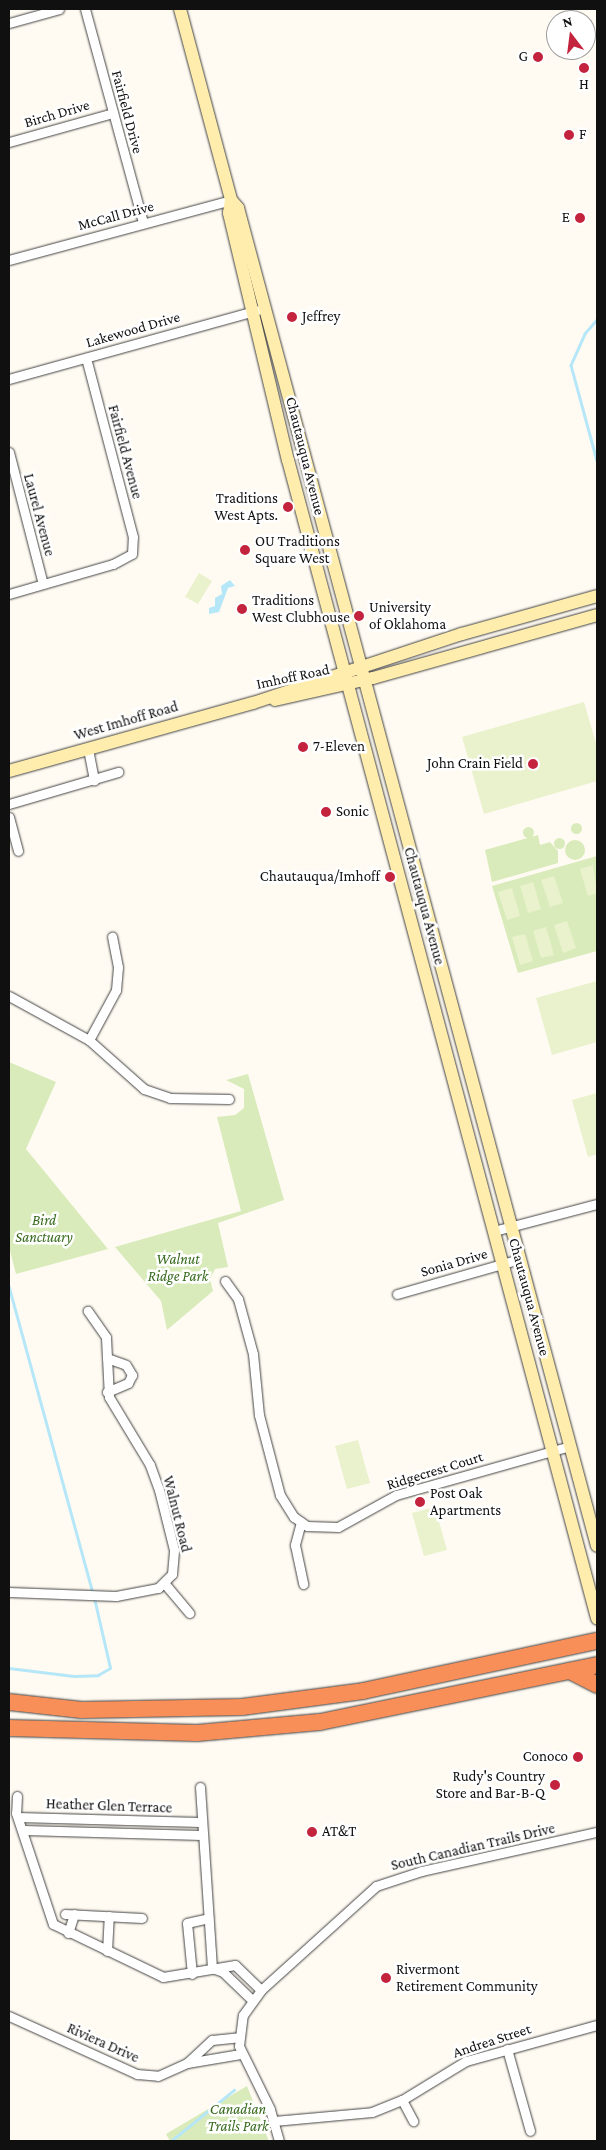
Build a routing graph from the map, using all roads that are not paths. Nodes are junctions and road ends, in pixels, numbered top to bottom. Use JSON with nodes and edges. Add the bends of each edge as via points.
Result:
{"nodes":[{"id":1,"x":59,"y":9,"type":"edge"},
{"id":2,"x":86,"y":9,"type":"edge"},
{"id":3,"x":180,"y":9,"type":"edge"},
{"id":4,"x":9,"y":23,"type":"edge"},
{"id":5,"x":113,"y":112,"type":"junction"},
{"id":6,"x":9,"y":142,"type":"edge"},
{"id":7,"x":231,"y":200,"type":"junction"},
{"id":8,"x":143,"y":222,"type":"junction"},
{"id":9,"x":9,"y":260,"type":"edge"},
{"id":10,"x":259,"y":309,"type":"junction"},
{"id":11,"x":86,"y":358,"type":"junction"},
{"id":12,"x":9,"y":380,"type":"edge"},
{"id":13,"x":9,"y":452,"type":"edge"},
{"id":14,"x":43,"y":584,"type":"junction"},
{"id":15,"x":9,"y":594,"type":"edge"},
{"id":16,"x":597,"y":596,"type":"edge"},
{"id":17,"x":597,"y":616,"type":"edge"},
{"id":18,"x":360,"y":666,"type":"junction"},
{"id":19,"x":345,"y":676,"type":"junction"},
{"id":20,"x":364,"y":680,"type":"junction"},
{"id":21,"x":253,"y":703,"type":"joint"},
{"id":22,"x":88,"y":749,"type":"junction"},
{"id":23,"x":9,"y":771,"type":"edge"},
{"id":24,"x":118,"y":772,"type":"dead end"},
{"id":25,"x":94,"y":780,"type":"junction"},
{"id":26,"x":9,"y":804,"type":"edge"},
{"id":27,"x":9,"y":817,"type":"edge"},
{"id":28,"x":18,"y":851,"type":"dead end"},
{"id":29,"x":112,"y":937,"type":"dead end"},
{"id":30,"x":9,"y":996,"type":"edge"},
{"id":31,"x":89,"y":1040,"type":"junction"},
{"id":32,"x":229,"y":1099,"type":"dead end"},
{"id":33,"x":597,"y":1204,"type":"edge"},
{"id":34,"x":512,"y":1227,"type":"junction"},
{"id":35,"x":494,"y":1231,"type":"junction"},
{"id":36,"x":520,"y":1259,"type":"junction"},
{"id":37,"x":503,"y":1263,"type":"junction"},
{"id":38,"x":225,"y":1281,"type":"dead end"},
{"id":39,"x":397,"y":1294,"type":"dead end"},
{"id":40,"x":88,"y":1312,"type":"dead end"},
{"id":41,"x":106,"y":1358,"type":"junction"},
{"id":42,"x":108,"y":1392,"type":"junction"},
{"id":43,"x":570,"y":1446,"type":"junction"},
{"id":44,"x":553,"y":1451,"type":"junction"},
{"id":45,"x":301,"y":1522,"type":"junction"},
{"id":46,"x":597,"y":1546,"type":"edge"},
{"id":47,"x":165,"y":1584,"type":"junction"},
{"id":48,"x":303,"y":1584,"type":"dead end"},
{"id":49,"x":9,"y":1592,"type":"edge"},
{"id":50,"x":189,"y":1613,"type":"dead end"},
{"id":51,"x":597,"y":1618,"type":"edge"},
{"id":52,"x":597,"y":1641,"type":"edge"},
{"id":53,"x":597,"y":1665,"type":"edge"},
{"id":54,"x":570,"y":1671,"type":"junction"},
{"id":55,"x":597,"y":1685,"type":"edge"},
{"id":56,"x":9,"y":1702,"type":"edge"},
{"id":57,"x":9,"y":1728,"type":"edge"},
{"id":58,"x":200,"y":1787,"type":"dead end"},
{"id":59,"x":17,"y":1796,"type":"dead end"},
{"id":60,"x":18,"y":1817,"type":"junction"},
{"id":61,"x":200,"y":1822,"type":"junction"},
{"id":62,"x":24,"y":1830,"type":"junction"},
{"id":63,"x":597,"y":1832,"type":"edge"},
{"id":64,"x":200,"y":1835,"type":"junction"},
{"id":65,"x":109,"y":1916,"type":"junction"},
{"id":66,"x":142,"y":1918,"type":"dead end"},
{"id":67,"x":208,"y":1918,"type":"junction"},
{"id":68,"x":68,"y":1933,"type":"junction"},
{"id":69,"x":108,"y":1951,"type":"junction"},
{"id":70,"x":212,"y":1968,"type":"junction"},
{"id":71,"x":192,"y":1974,"type":"junction"},
{"id":72,"x":261,"y":1990,"type":"junction"},
{"id":73,"x":252,"y":2000,"type":"junction"},
{"id":74,"x":9,"y":2016,"type":"edge"},
{"id":75,"x":597,"y":2025,"type":"edge"},
{"id":76,"x":239,"y":2036,"type":"junction"},
{"id":77,"x":508,"y":2049,"type":"junction"},
{"id":78,"x":240,"y":2054,"type":"junction"},
{"id":79,"x":186,"y":2063,"type":"junction"},
{"id":80,"x":402,"y":2100,"type":"junction"},
{"id":81,"x":274,"y":2120,"type":"junction"},
{"id":82,"x":413,"y":2121,"type":"dead end"},
{"id":83,"x":530,"y":2131,"type":"dead end"},
{"id":84,"x":279,"y":2141,"type":"edge"}],
"edges":[{"from":1,"to":4,"type":"street"},
{"from":2,"to":5,"type":"street","name":"Fairfield Drive"},
{"from":3,"to":7,"type":"main road","name":"Chautauqua Avenue"},
{"from":5,"to":6,"type":"street","name":"Birch Drive"},
{"from":5,"to":8,"type":"street","name":"Fairfield Drive"},
{"from":7,"to":8,"type":"street","name":"McCall Drive"},
{"from":7,"to":10,"type":"main road","name":"Chautauqua Avenue","via":[[229,213]]},
{"from":8,"to":9,"type":"street","name":"McCall Drive"},
{"from":10,"to":11,"type":"street","name":"Lakewood Drive"},
{"from":10,"to":18,"type":"main road","name":"Chautauqua Avenue"},
{"from":10,"to":19,"type":"main road","name":"Chautauqua Avenue"},
{"from":11,"to":12,"type":"street","name":"Lakewood Drive"},
{"from":11,"to":14,"type":"street","name":"Fairfield Avenue","via":[[133,537],[132,554],[113,564]]},
{"from":13,"to":14,"type":"street","name":"Laurel Avenue"},
{"from":14,"to":15,"type":"street"},
{"from":16,"to":18,"type":"main road","name":"Imhoff Road"},
{"from":17,"to":20,"type":"main road","name":"Imhoff Road"},
{"from":18,"to":19,"type":"main road","name":"Imhoff Road"},
{"from":18,"to":20,"type":"main road","name":"Chautauqua Avenue"},
{"from":19,"to":20,"type":"main road","name":"Imhoff Road"},
{"from":19,"to":21,"type":"main road","name":"Imhoff Road"},
{"from":19,"to":35,"type":"main road","name":"Chautauqua Avenue"},
{"from":20,"to":34,"type":"main road","name":"Chautauqua Avenue"},
{"from":21,"to":22,"type":"main road","name":"West Imhoff Road"},
{"from":22,"to":23,"type":"main road","name":"West Imhoff Road"},
{"from":22,"to":25,"type":"street"},
{"from":24,"to":25,"type":"street"},
{"from":25,"to":26,"type":"street"},
{"from":27,"to":28,"type":"street"},
{"from":29,"to":31,"type":"street","via":[[118,966],[116,990]]},
{"from":30,"to":31,"type":"street"},
{"from":31,"to":32,"type":"street","via":[[144,1089],[170,1098]]},
{"from":33,"to":34,"type":"street"},
{"from":34,"to":35,"type":"street"},
{"from":34,"to":36,"type":"main road","name":"Chautauqua Avenue"},
{"from":35,"to":37,"type":"main road","name":"Chautauqua Avenue"},
{"from":36,"to":37,"type":"street","name":"Sonia Drive"},
{"from":36,"to":43,"type":"main road","name":"Chautauqua Avenue"},
{"from":37,"to":39,"type":"street","name":"Sonia Drive"},
{"from":37,"to":44,"type":"main road","name":"Chautauqua Avenue"},
{"from":38,"to":45,"type":"street","via":[[238,1299],[253,1354],[259,1415],[280,1496]]},
{"from":40,"to":41,"type":"street","name":"Walnut Road","via":[[106,1337]]},
{"from":41,"to":42,"type":"street","name":"Walnut Road"},
{"from":41,"to":42,"type":"street","via":[[126,1365],[132,1375],[128,1383]]},
{"from":42,"to":47,"type":"street","name":"Walnut Road","via":[[159,1490],[175,1558]]},
{"from":43,"to":44,"type":"street","name":"Ridgecrest Court"},
{"from":43,"to":46,"type":"main road","name":"Chautauqua Avenue"},
{"from":44,"to":45,"type":"street","name":"Ridgecrest Court","via":[[396,1495],[338,1527]]},
{"from":44,"to":51,"type":"main road","name":"Chautauqua Avenue"},
{"from":45,"to":48,"type":"street","via":[[295,1546]]},
{"from":47,"to":49,"type":"street","via":[[106,1597]]},
{"from":47,"to":50,"type":"street"},
{"from":52,"to":56,"type":"highway","via":[[363,1691],[242,1707],[82,1710]]},
{"from":53,"to":54,"type":"highway"},
{"from":54,"to":55,"type":"highway"},
{"from":54,"to":57,"type":"highway","via":[[320,1722],[188,1733]]},
{"from":58,"to":61,"type":"street"},
{"from":59,"to":60,"type":"street"},
{"from":60,"to":61,"type":"street","name":"Heather Glen Terrace"},
{"from":60,"to":62,"type":"street"},
{"from":61,"to":64,"type":"street"},
{"from":62,"to":64,"type":"street","name":"Heather Glen Terrace"},
{"from":62,"to":68,"type":"street","via":[[47,1913],[54,1924]]},
{"from":63,"to":72,"type":"street","name":"South Canadian Trails Drive","via":[[427,1869],[376,1886]]},
{"from":64,"to":67,"type":"street"},
{"from":65,"to":66,"type":"street"},
{"from":65,"to":68,"type":"street","via":[[70,1914]]},
{"from":65,"to":69,"type":"street"},
{"from":67,"to":70,"type":"street"},
{"from":67,"to":71,"type":"street","via":[[188,1923]]},
{"from":68,"to":69,"type":"street"},
{"from":69,"to":71,"type":"street","via":[[163,1977]]},
{"from":70,"to":71,"type":"street"},
{"from":70,"to":72,"type":"street","via":[[224,1964],[241,1967]]},
{"from":70,"to":73,"type":"street","via":[[223,1972]]},
{"from":72,"to":73,"type":"street","name":"South Canadian Trails Drive"},
{"from":73,"to":76,"type":"street","name":"South Canadian Trails Drive"},
{"from":74,"to":79,"type":"street","name":"Riviera Drive","via":[[137,2074],[158,2076]]},
{"from":75,"to":77,"type":"street","name":"Andrea Street"},
{"from":76,"to":78,"type":"street","name":"South Canadian Trails Drive"},
{"from":76,"to":79,"type":"street","name":"Riviera Drive","via":[[212,2040]]},
{"from":77,"to":80,"type":"street","name":"Andrea Street","via":[[466,2061]]},
{"from":77,"to":83,"type":"street"},
{"from":78,"to":79,"type":"street","name":"Riviera Drive"},
{"from":78,"to":81,"type":"street","name":"South Canadian Trails Drive"},
{"from":80,"to":81,"type":"street","name":"Andrea Street","via":[[357,2114]]},
{"from":80,"to":82,"type":"street"},
{"from":81,"to":84,"type":"street","name":"South Canadian Trails Drive"}]}
